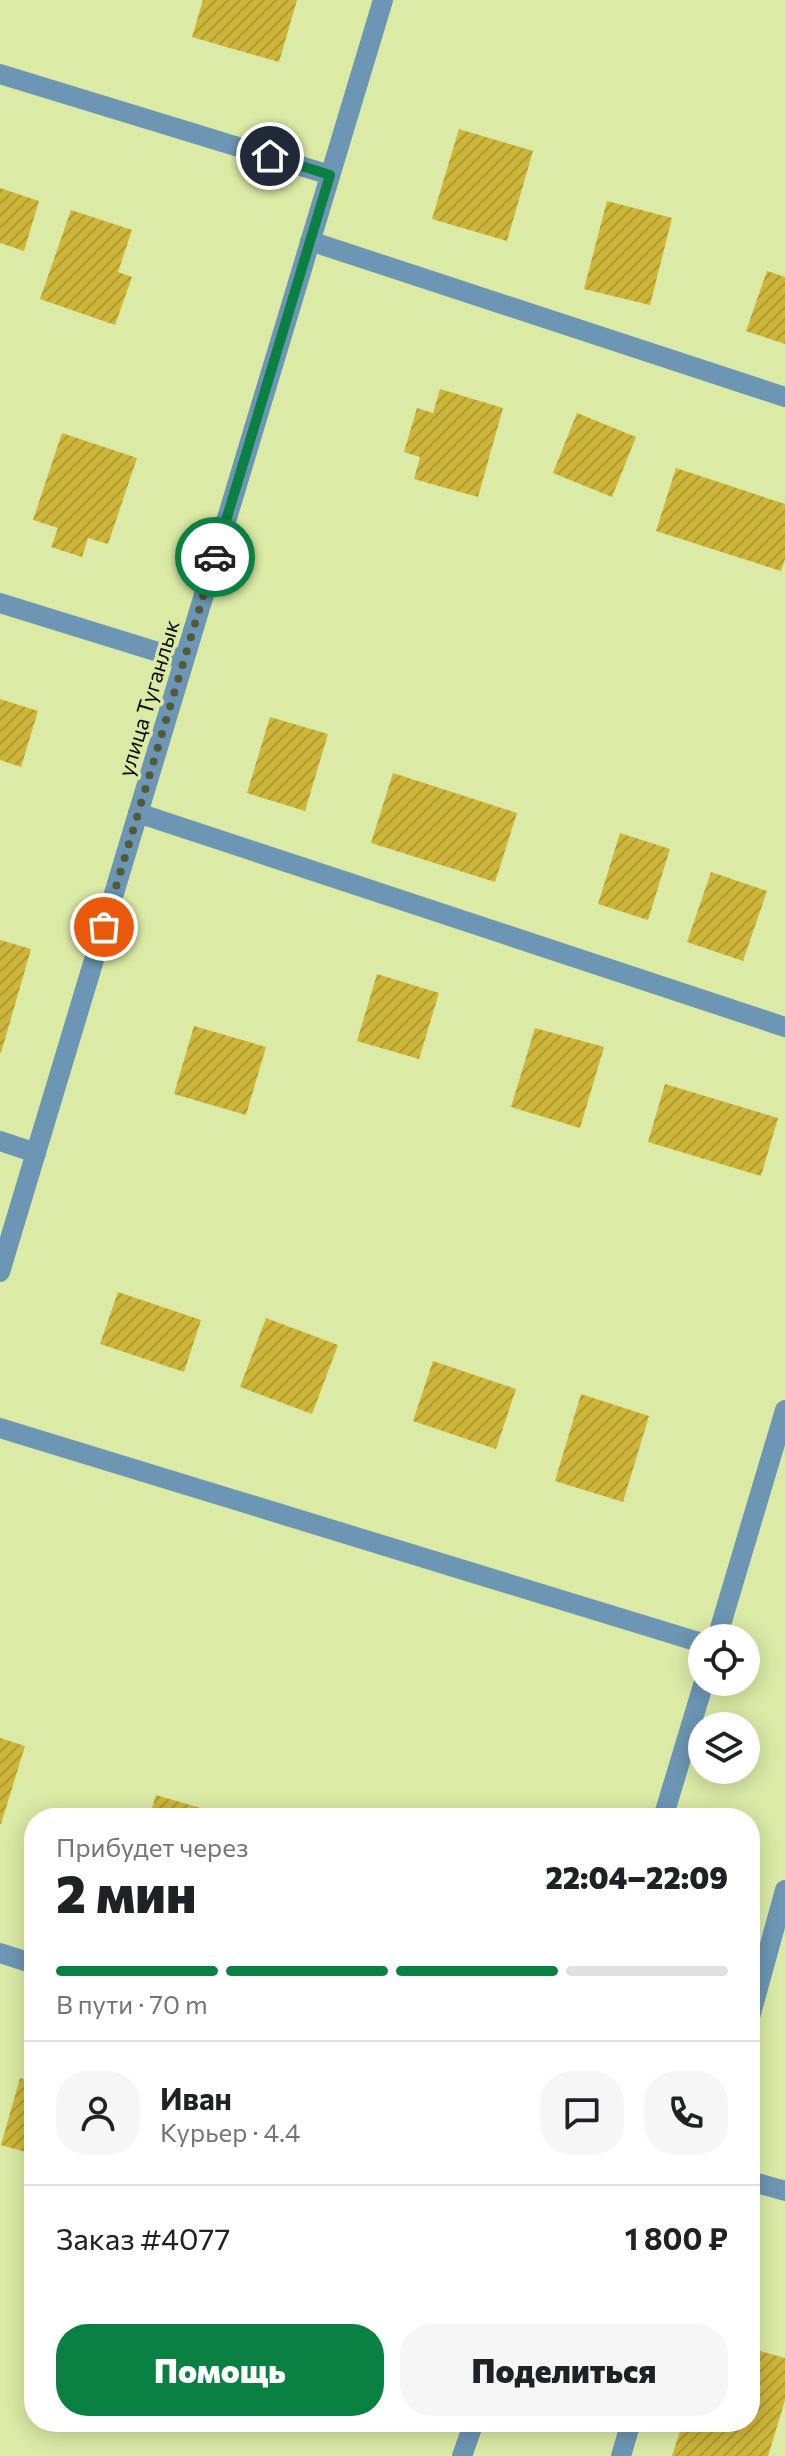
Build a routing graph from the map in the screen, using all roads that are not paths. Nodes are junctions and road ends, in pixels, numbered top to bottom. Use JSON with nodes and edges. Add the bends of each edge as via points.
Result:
{"nodes":[{"id":1,"x":383,"y":0,"type":"edge"},
{"id":2,"x":0,"y":74,"type":"edge"},
{"id":3,"x":330,"y":175,"type":"junction"},
{"id":4,"x":310,"y":241,"type":"junction"},
{"id":5,"x":785,"y":397,"type":"edge"},
{"id":6,"x":0,"y":603,"type":"edge"},
{"id":7,"x":184,"y":660,"type":"junction"},
{"id":8,"x":138,"y":813,"type":"junction"},
{"id":9,"x":785,"y":1027,"type":"edge"},
{"id":10,"x":0,"y":1141,"type":"edge"},
{"id":11,"x":36,"y":1153,"type":"junction"},
{"id":12,"x":0,"y":1272,"type":"edge"},
{"id":13,"x":785,"y":1410,"type":"edge"},
{"id":14,"x":0,"y":1428,"type":"edge"},
{"id":15,"x":721,"y":1624,"type":"edge"},
{"id":16,"x":688,"y":1639,"type":"edge"},
{"id":17,"x":700,"y":1696,"type":"edge"},
{"id":18,"x":666,"y":1808,"type":"edge"},
{"id":19,"x":785,"y":1890,"type":"edge"},
{"id":20,"x":0,"y":1953,"type":"edge"},
{"id":21,"x":24,"y":1961,"type":"edge"},
{"id":22,"x":760,"y":1981,"type":"edge"},
{"id":23,"x":760,"y":2184,"type":"edge"},
{"id":24,"x":785,"y":2191,"type":"edge"},
{"id":25,"x":470,"y":2432,"type":"edge"},
{"id":26,"x":628,"y":2432,"type":"edge"},
{"id":27,"x":462,"y":2456,"type":"edge"},
{"id":28,"x":621,"y":2456,"type":"edge"}],
"edges":[{"from":1,"to":3,"type":"street","name":"улица Туганлык"},
{"from":2,"to":3,"type":"street"},
{"from":3,"to":4,"type":"street","name":"улица Туганлык"},
{"from":4,"to":5,"type":"street"},
{"from":4,"to":7,"type":"street","name":"улица Туганлык"},
{"from":6,"to":7,"type":"street"},
{"from":7,"to":8,"type":"street","name":"улица Туганлык"},
{"from":8,"to":9,"type":"street"},
{"from":8,"to":11,"type":"street","name":"улица Туганлык"},
{"from":10,"to":11,"type":"street"},
{"from":11,"to":12,"type":"street","name":"улица Туганлык"},
{"from":13,"to":15,"type":"street"},
{"from":14,"to":16,"type":"street"},
{"from":17,"to":18,"type":"street"},
{"from":19,"to":22,"type":"street"},
{"from":20,"to":21,"type":"street"},
{"from":23,"to":24,"type":"street"},
{"from":25,"to":27,"type":"street"},
{"from":26,"to":28,"type":"street"}]}
